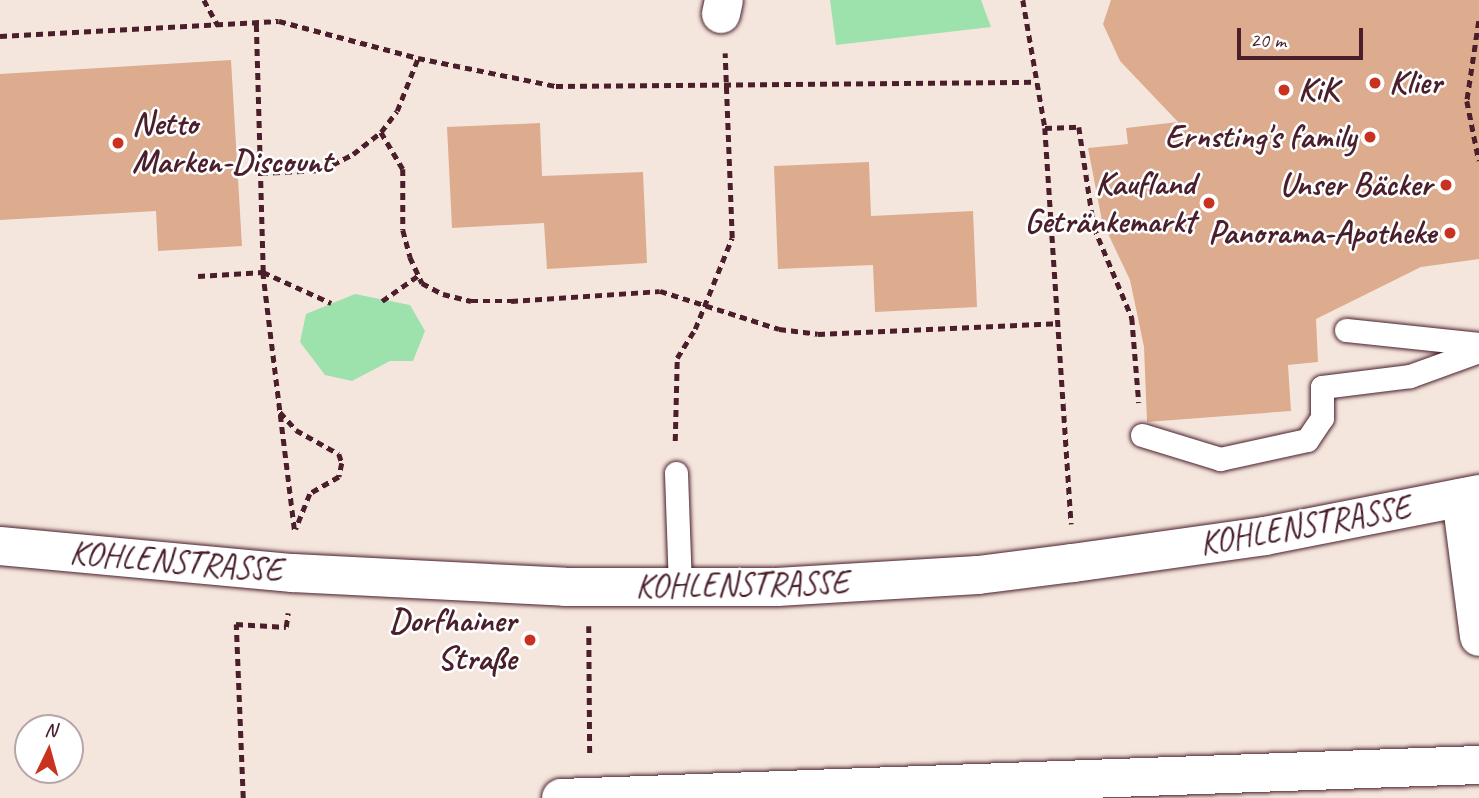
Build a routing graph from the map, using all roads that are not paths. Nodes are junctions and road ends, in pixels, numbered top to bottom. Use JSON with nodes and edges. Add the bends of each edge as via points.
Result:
{"nodes":[{"id":1,"x":1346,"y":330,"type":"dead end"},
{"id":2,"x":1479,"y":344,"type":"edge"},
{"id":3,"x":1479,"y":351,"type":"edge"},
{"id":4,"x":1142,"y":435,"type":"road end"},
{"id":5,"x":676,"y":473,"type":"dead end"},
{"id":6,"x":1470,"y":496,"type":"edge"},
{"id":7,"x":0,"y":546,"type":"edge"},
{"id":8,"x":680,"y":587,"type":"junction"},
{"id":9,"x":1479,"y":636,"type":"edge"},
{"id":10,"x":1479,"y":765,"type":"edge"},
{"id":11,"x":575,"y":797,"type":"edge"}],
"edges":[{"from":1,"to":2,"type":"lane"},
{"from":3,"to":4,"type":"lane","via":[[1409,376],[1322,387],[1322,418],[1307,440],[1220,459]]},
{"from":5,"to":8,"type":"lane"},
{"from":6,"to":8,"type":"street","name":"KOHLENSTRASSE","via":[[1265,536],[1073,563],[882,582]]},
{"from":6,"to":9,"type":"street"},
{"from":7,"to":8,"type":"street","name":"KOHLENSTRASSE","via":[[293,573]]},
{"from":10,"to":11,"type":"street"}]}
